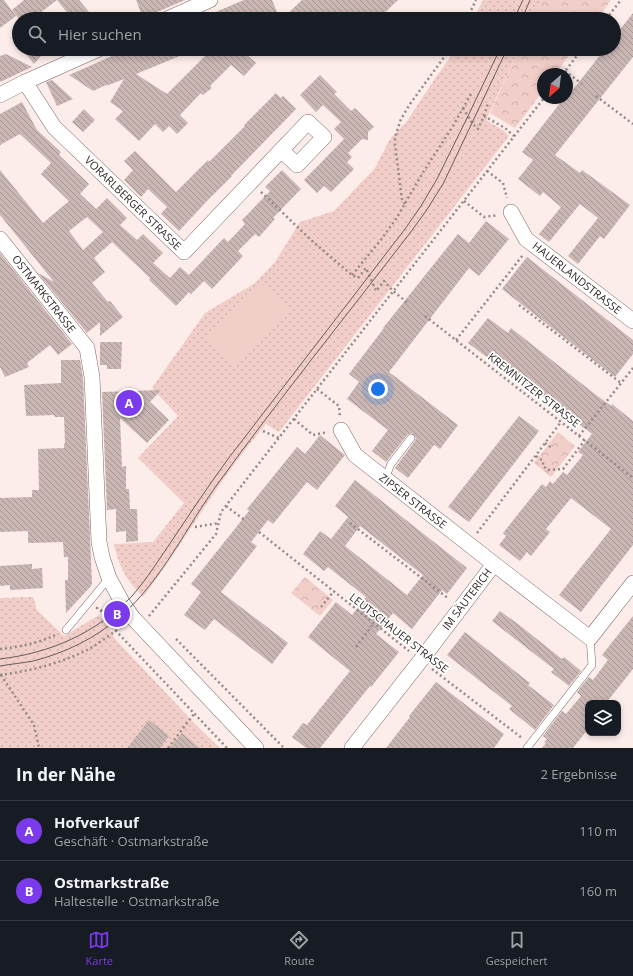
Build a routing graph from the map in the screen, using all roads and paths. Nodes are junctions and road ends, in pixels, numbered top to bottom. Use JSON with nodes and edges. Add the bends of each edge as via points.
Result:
{"nodes":[{"id":1,"x":209,"y":0,"type":"edge"},
{"id":2,"x":476,"y":0,"type":"edge"},
{"id":3,"x":620,"y":0,"type":"edge"},
{"id":4,"x":182,"y":12,"type":"edge"},
{"id":5,"x":470,"y":12,"type":"edge"},
{"id":6,"x":611,"y":12,"type":"edge"},
{"id":7,"x":83,"y":56,"type":"edge"},
{"id":8,"x":445,"y":56,"type":"edge"},
{"id":9,"x":577,"y":56,"type":"edge"},
{"id":10,"x":568,"y":68,"type":"edge"},
{"id":11,"x":573,"y":78,"type":"edge"},
{"id":12,"x":25,"y":82,"type":"junction"},
{"id":13,"x":582,"y":84,"type":"dead end"},
{"id":14,"x":471,"y":94,"type":"dead end"},
{"id":15,"x":0,"y":95,"type":"edge"},
{"id":16,"x":596,"y":96,"type":"dead end"},
{"id":17,"x":488,"y":103,"type":"dead end"},
{"id":18,"x":539,"y":104,"type":"edge"},
{"id":19,"x":463,"y":108,"type":"junction"},
{"id":20,"x":484,"y":116,"type":"junction"},
{"id":21,"x":633,"y":124,"type":"edge"},
{"id":22,"x":514,"y":136,"type":"junction"},
{"id":23,"x":281,"y":150,"type":"dead end"},
{"id":24,"x":487,"y":171,"type":"junction"},
{"id":25,"x":251,"y":183,"type":"junction"},
{"id":26,"x":464,"y":201,"type":"junction"},
{"id":27,"x":404,"y":204,"type":"junction"},
{"id":28,"x":511,"y":212,"type":"junction"},
{"id":29,"x":0,"y":239,"type":"edge"},
{"id":30,"x":532,"y":243,"type":"junction"},
{"id":31,"x":352,"y":275,"type":"junction"},
{"id":32,"x":393,"y":291,"type":"junction"},
{"id":33,"x":409,"y":304,"type":"dead end"},
{"id":34,"x":519,"y":304,"type":"dead end"},
{"id":35,"x":425,"y":316,"type":"dead end"},
{"id":36,"x":633,"y":321,"type":"edge"},
{"id":37,"x":456,"y":340,"type":"junction"},
{"id":38,"x":633,"y":368,"type":"edge"},
{"id":39,"x":621,"y":383,"type":"junction"},
{"id":40,"x":317,"y":389,"type":"junction"},
{"id":41,"x":294,"y":418,"type":"junction"},
{"id":42,"x":561,"y":422,"type":"junction"},
{"id":43,"x":341,"y":430,"type":"junction"},
{"id":44,"x":263,"y":431,"type":"dead end"},
{"id":45,"x":579,"y":436,"type":"junction"},
{"id":46,"x":279,"y":438,"type":"junction"},
{"id":47,"x":411,"y":438,"type":"dead end"},
{"id":48,"x":585,"y":440,"type":"junction"},
{"id":49,"x":545,"y":443,"type":"junction"},
{"id":50,"x":552,"y":448,"type":"dead end"},
{"id":51,"x":536,"y":456,"type":"junction"},
{"id":52,"x":385,"y":478,"type":"junction"},
{"id":53,"x":633,"y":478,"type":"edge"},
{"id":54,"x":226,"y":506,"type":"junction"},
{"id":55,"x":246,"y":521,"type":"dead end"},
{"id":56,"x":219,"y":523,"type":"junction"},
{"id":57,"x":350,"y":523,"type":"dead end"},
{"id":58,"x":195,"y":527,"type":"dead end"},
{"id":59,"x":259,"y":532,"type":"dead end"},
{"id":60,"x":469,"y":544,"type":"junction"},
{"id":61,"x":494,"y":564,"type":"junction"},
{"id":62,"x":109,"y":578,"type":"junction"},
{"id":63,"x":633,"y":583,"type":"edge"},
{"id":64,"x":334,"y":591,"type":"junction"},
{"id":65,"x":321,"y":606,"type":"dead end"},
{"id":66,"x":460,"y":608,"type":"junction"},
{"id":67,"x":92,"y":612,"type":"dead end"},
{"id":68,"x":137,"y":622,"type":"junction"},
{"id":69,"x":374,"y":624,"type":"junction"},
{"id":70,"x":66,"y":630,"type":"joint"},
{"id":71,"x":116,"y":631,"type":"junction"},
{"id":72,"x":171,"y":634,"type":"dead end"},
{"id":73,"x":590,"y":638,"type":"junction"},
{"id":74,"x":356,"y":647,"type":"dead end"},
{"id":75,"x":0,"y":649,"type":"edge"},
{"id":76,"x":421,"y":660,"type":"junction"},
{"id":77,"x":1,"y":675,"type":"edge"},
{"id":78,"x":194,"y":714,"type":"junction"},
{"id":79,"x":529,"y":746,"type":"edge"},
{"id":80,"x":39,"y":747,"type":"edge"},
{"id":81,"x":168,"y":748,"type":"edge"},
{"id":82,"x":226,"y":748,"type":"edge"},
{"id":83,"x":256,"y":748,"type":"edge"},
{"id":84,"x":284,"y":748,"type":"edge"},
{"id":85,"x":352,"y":748,"type":"edge"}],
"edges":[{"from":1,"to":4,"type":"street"},
{"from":2,"to":5,"type":"path"},
{"from":3,"to":6,"type":"path"},
{"from":7,"to":12,"type":"street"},
{"from":8,"to":27,"type":"path","via":[[410,104],[395,137]]},
{"from":9,"to":10,"type":"path"},
{"from":11,"to":13,"type":"path"},
{"from":12,"to":15,"type":"street"},
{"from":12,"to":25,"type":"street","name":"VORARLBERGER STRASSE","via":[[54,127],[184,252]]},
{"from":14,"to":19,"type":"path"},
{"from":16,"to":21,"type":"path"},
{"from":17,"to":20,"type":"path"},
{"from":18,"to":22,"type":"path"},
{"from":19,"to":20,"type":"path","via":[[478,129]]},
{"from":19,"to":27,"type":"path"},
{"from":20,"to":22,"type":"path"},
{"from":22,"to":24,"type":"path"},
{"from":23,"to":25,"type":"street","name":"VORARLBERGER STRASSE"},
{"from":24,"to":26,"type":"path"},
{"from":24,"to":28,"type":"path","via":[[503,183]]},
{"from":25,"to":31,"type":"path"},
{"from":26,"to":28,"type":"path","via":[[484,217]]},
{"from":26,"to":32,"type":"path"},
{"from":27,"to":31,"type":"path","via":[[392,225]]},
{"from":28,"to":30,"type":"street","name":"HAUERLANDSTRASSE","via":[[526,239]]},
{"from":29,"to":62,"type":"street","name":"OSTMARKSTRASSE","via":[[86,348],[92,377],[100,542]]},
{"from":30,"to":36,"type":"street","name":"HAUERLANDSTRASSE"},
{"from":30,"to":37,"type":"path"},
{"from":31,"to":32,"type":"path","via":[[358,278],[366,268],[376,291],[384,281]]},
{"from":32,"to":33,"type":"path"},
{"from":32,"to":40,"type":"path"},
{"from":34,"to":39,"type":"path"},
{"from":35,"to":37,"type":"path","name":"KREMNITZER STRASSE"},
{"from":37,"to":42,"type":"path","name":"KREMNITZER STRASSE"},
{"from":38,"to":39,"type":"path"},
{"from":39,"to":45,"type":"path"},
{"from":40,"to":41,"type":"path"},
{"from":40,"to":43,"type":"path","via":[[339,406]]},
{"from":41,"to":43,"type":"path","via":[[313,435]]},
{"from":41,"to":46,"type":"path"},
{"from":42,"to":45,"type":"path","name":"KREMNITZER STRASSE"},
{"from":42,"to":49,"type":"path"},
{"from":43,"to":52,"type":"street","name":"ZIPSER STRASSE","via":[[355,455]]},
{"from":44,"to":46,"type":"path"},
{"from":45,"to":48,"type":"path","name":"KREMNITZER STRASSE"},
{"from":46,"to":54,"type":"path"},
{"from":47,"to":52,"type":"lane","via":[[391,464]]},
{"from":48,"to":51,"type":"path","via":[[563,469],[548,470]]},
{"from":48,"to":53,"type":"path","name":"KREMNITZER STRASSE"},
{"from":49,"to":50,"type":"path"},
{"from":49,"to":51,"type":"path"},
{"from":51,"to":60,"type":"path"},
{"from":52,"to":60,"type":"street","name":"ZIPSER STRASSE"},
{"from":54,"to":55,"type":"path"},
{"from":54,"to":56,"type":"path","via":[[221,512]]},
{"from":56,"to":58,"type":"path"},
{"from":56,"to":68,"type":"path","via":[[216,534]]},
{"from":57,"to":66,"type":"path"},
{"from":59,"to":64,"type":"path","name":"LEUTSCHAUER STRASSE"},
{"from":60,"to":61,"type":"street","name":"ZIPSER STRASSE"},
{"from":61,"to":66,"type":"street","name":"IM SÄUTERICH"},
{"from":61,"to":73,"type":"street","name":"IM SÄUTERICH"},
{"from":62,"to":68,"type":"street","name":"OSTMARKSTRASSE","via":[[123,604]]},
{"from":62,"to":70,"type":"lane"},
{"from":63,"to":73,"type":"street"},
{"from":64,"to":65,"type":"path"},
{"from":64,"to":69,"type":"path","name":"LEUTSCHAUER STRASSE"},
{"from":66,"to":76,"type":"street","name":"IM SÄUTERICH"},
{"from":67,"to":71,"type":"path","via":[[98,608]]},
{"from":68,"to":71,"type":"path"},
{"from":68,"to":83,"type":"street","name":"OSTMARKSTRASSE"},
{"from":69,"to":74,"type":"path"},
{"from":69,"to":76,"type":"path","name":"LEUTSCHAUER STRASSE"},
{"from":70,"to":75,"type":"path","via":[[25,645]]},
{"from":71,"to":77,"type":"path","via":[[87,650],[70,657],[36,669]]},
{"from":71,"to":78,"type":"path"},
{"from":72,"to":84,"type":"path"},
{"from":73,"to":79,"type":"lane","via":[[592,665]]},
{"from":76,"to":79,"type":"path","name":"LEUTSCHAUER STRASSE"},
{"from":76,"to":85,"type":"street","name":"IM SÄUTERICH"},
{"from":77,"to":80,"type":"path","via":[[34,725]]},
{"from":78,"to":81,"type":"path"},
{"from":78,"to":82,"type":"path"}]}
